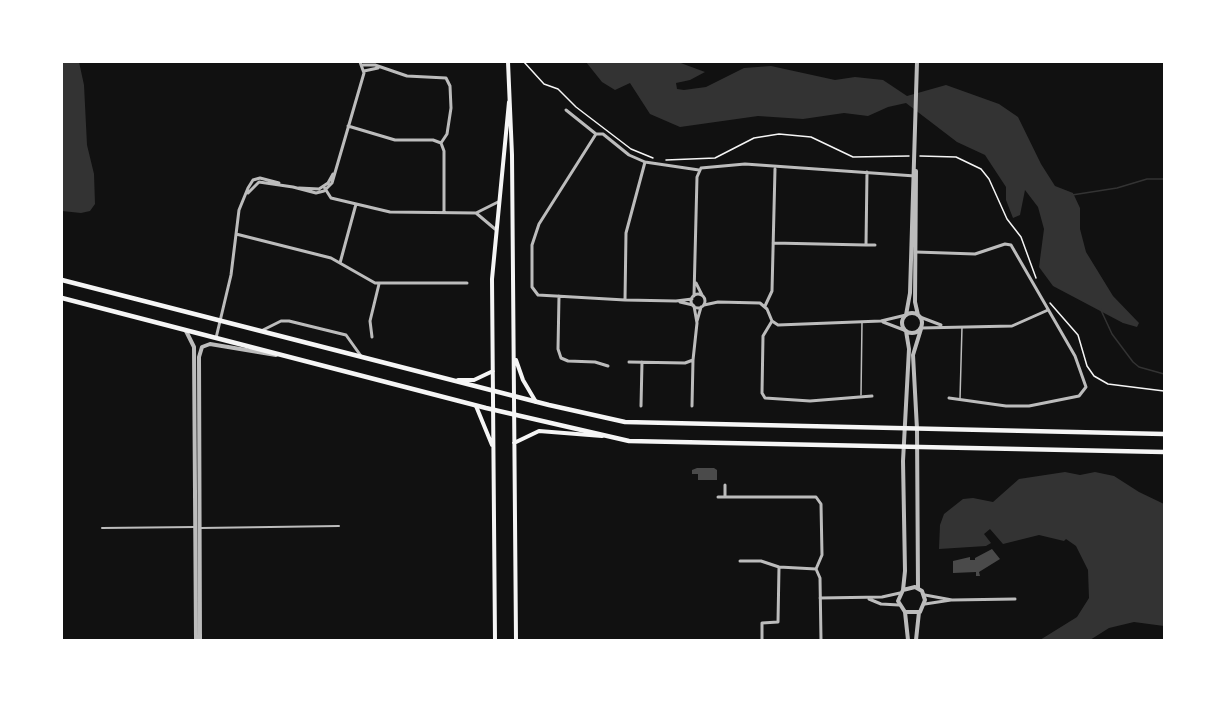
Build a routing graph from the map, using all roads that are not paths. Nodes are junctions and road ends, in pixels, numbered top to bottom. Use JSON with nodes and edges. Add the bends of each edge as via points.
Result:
{"nodes":[{"id":1,"x":508,"y":62,"type":"edge"},
{"id":2,"x":917,"y":62,"type":"edge"},
{"id":3,"x":362,"y":63,"type":"edge"},
{"id":4,"x":379,"y":68,"type":"junction"},
{"id":5,"x":364,"y":70,"type":"junction"},
{"id":6,"x":510,"y":89,"type":"junction"},
{"id":7,"x":566,"y":110,"type":"dead end"},
{"id":8,"x":348,"y":126,"type":"junction"},
{"id":9,"x":596,"y":134,"type":"junction"},
{"id":10,"x":441,"y":143,"type":"junction"},
{"id":11,"x":645,"y":162,"type":"junction"},
{"id":12,"x":775,"y":168,"type":"junction"},
{"id":13,"x":699,"y":170,"type":"junction"},
{"id":14,"x":867,"y":172,"type":"junction"},
{"id":15,"x":915,"y":176,"type":"junction"},
{"id":16,"x":326,"y":189,"type":"junction"},
{"id":17,"x":498,"y":202,"type":"junction"},
{"id":18,"x":356,"y":204,"type":"junction"},
{"id":19,"x":444,"y":212,"type":"junction"},
{"id":20,"x":476,"y":213,"type":"junction"},
{"id":21,"x":495,"y":229,"type":"junction"},
{"id":22,"x":236,"y":234,"type":"junction"},
{"id":23,"x":772,"y":243,"type":"junction"},
{"id":24,"x":866,"y":245,"type":"junction"},
{"id":25,"x":876,"y":245,"type":"dead end"},
{"id":26,"x":910,"y":252,"type":"junction"},
{"id":27,"x":916,"y":252,"type":"junction"},
{"id":28,"x":340,"y":263,"type":"junction"},
{"id":29,"x":62,"y":280,"type":"edge"},
{"id":30,"x":695,"y":281,"type":"junction"},
{"id":31,"x":379,"y":284,"type":"junction"},
{"id":32,"x":467,"y":284,"type":"dead end"},
{"id":33,"x":702,"y":295,"type":"junction"},
{"id":34,"x":559,"y":296,"type":"junction"},
{"id":35,"x":693,"y":297,"type":"junction"},
{"id":36,"x":62,"y":298,"type":"edge"},
{"id":37,"x":705,"y":299,"type":"junction"},
{"id":38,"x":625,"y":300,"type":"junction"},
{"id":39,"x":676,"y":301,"type":"junction"},
{"id":40,"x":718,"y":302,"type":"junction"},
{"id":41,"x":693,"y":306,"type":"junction"},
{"id":42,"x":702,"y":306,"type":"junction"},
{"id":43,"x":765,"y":306,"type":"junction"},
{"id":44,"x":1048,"y":310,"type":"junction"},
{"id":45,"x":906,"y":315,"type":"junction"},
{"id":46,"x":919,"y":316,"type":"junction"},
{"id":47,"x":862,"y":320,"type":"junction"},
{"id":48,"x":221,"y":321,"type":"junction"},
{"id":49,"x":772,"y":321,"type":"junction"},
{"id":50,"x":881,"y":321,"type":"junction"},
{"id":51,"x":697,"y":323,"type":"junction"},
{"id":52,"x":942,"y":326,"type":"junction"},
{"id":53,"x":962,"y":326,"type":"junction"},
{"id":54,"x":921,"y":328,"type":"junction"},
{"id":55,"x":905,"y":330,"type":"junction"},
{"id":56,"x":186,"y":331,"type":"junction"},
{"id":57,"x":261,"y":331,"type":"junction"},
{"id":58,"x":372,"y":337,"type":"dead end"},
{"id":59,"x":216,"y":338,"type":"junction"},
{"id":60,"x":283,"y":356,"type":"junction"},
{"id":61,"x":361,"y":357,"type":"junction"},
{"id":62,"x":514,"y":357,"type":"junction"},
{"id":63,"x":693,"y":360,"type":"junction"},
{"id":64,"x":629,"y":362,"type":"dead end"},
{"id":65,"x":642,"y":362,"type":"junction"},
{"id":66,"x":608,"y":366,"type":"dead end"},
{"id":67,"x":493,"y":371,"type":"junction"},
{"id":68,"x":454,"y":380,"type":"junction"},
{"id":69,"x":493,"y":390,"type":"junction"},
{"id":70,"x":514,"y":396,"type":"junction"},
{"id":71,"x":861,"y":396,"type":"junction"},
{"id":72,"x":872,"y":396,"type":"dead end"},
{"id":73,"x":949,"y":398,"type":"dead end"},
{"id":74,"x":960,"y":399,"type":"junction"},
{"id":75,"x":537,"y":402,"type":"junction"},
{"id":76,"x":476,"y":406,"type":"junction"},
{"id":77,"x":641,"y":406,"type":"dead end"},
{"id":78,"x":692,"y":406,"type":"dead end"},
{"id":79,"x":493,"y":409,"type":"junction"},
{"id":80,"x":515,"y":413,"type":"junction"},
{"id":81,"x":904,"y":429,"type":"junction"},
{"id":82,"x":917,"y":429,"type":"junction"},
{"id":83,"x":1164,"y":434,"type":"edge"},
{"id":84,"x":603,"y":436,"type":"junction"},
{"id":85,"x":514,"y":443,"type":"junction"},
{"id":86,"x":494,"y":448,"type":"junction"},
{"id":87,"x":904,"y":448,"type":"junction"},
{"id":88,"x":917,"y":448,"type":"junction"},
{"id":89,"x":1164,"y":452,"type":"edge"},
{"id":90,"x":725,"y":485,"type":"dead end"},
{"id":91,"x":718,"y":497,"type":"dead end"},
{"id":92,"x":726,"y":497,"type":"junction"},
{"id":93,"x":339,"y":526,"type":"dead end"},
{"id":94,"x":197,"y":527,"type":"junction"},
{"id":95,"x":102,"y":528,"type":"dead end"},
{"id":96,"x":740,"y":561,"type":"dead end"},
{"id":97,"x":779,"y":567,"type":"junction"},
{"id":98,"x":816,"y":569,"type":"junction"},
{"id":99,"x":918,"y":588,"type":"junction"},
{"id":100,"x":902,"y":591,"type":"junction"},
{"id":101,"x":925,"y":595,"type":"junction"},
{"id":102,"x":865,"y":597,"type":"junction"},
{"id":103,"x":820,"y":598,"type":"junction"},
{"id":104,"x":1015,"y":599,"type":"dead end"},
{"id":105,"x":952,"y":600,"type":"junction"},
{"id":106,"x":925,"y":604,"type":"junction"},
{"id":107,"x":899,"y":605,"type":"junction"},
{"id":108,"x":905,"y":612,"type":"junction"},
{"id":109,"x":920,"y":612,"type":"junction"},
{"id":110,"x":198,"y":640,"type":"edge"},
{"id":111,"x":495,"y":640,"type":"edge"},
{"id":112,"x":516,"y":640,"type":"edge"},
{"id":113,"x":762,"y":640,"type":"edge"},
{"id":114,"x":821,"y":640,"type":"edge"},
{"id":115,"x":908,"y":640,"type":"edge"},
{"id":116,"x":916,"y":640,"type":"edge"}],
"edges":[{"from":1,"to":6,"type":"main road"},
{"from":2,"to":15,"type":"street"},
{"from":3,"to":4,"type":"street"},
{"from":3,"to":5,"type":"street"},
{"from":4,"to":5,"type":"street"},
{"from":4,"to":10,"type":"street","via":[[407,76],[440,76],[448,80],[450,114],[447,134]]},
{"from":5,"to":8,"type":"street"},
{"from":6,"to":17,"type":"main road"},
{"from":6,"to":62,"type":"main road"},
{"from":7,"to":9,"type":"street"},
{"from":8,"to":10,"type":"street","via":[[395,140]]},
{"from":8,"to":16,"type":"street"},
{"from":9,"to":11,"type":"street","via":[[603,134],[629,155]]},
{"from":9,"to":34,"type":"street","via":[[535,232],[532,245],[534,292]]},
{"from":10,"to":19,"type":"street"},
{"from":11,"to":13,"type":"street"},
{"from":11,"to":38,"type":"street","via":[[626,233]]},
{"from":12,"to":13,"type":"street","via":[[732,164]]},
{"from":12,"to":14,"type":"street"},
{"from":12,"to":23,"type":"street"},
{"from":13,"to":30,"type":"street"},
{"from":14,"to":15,"type":"street"},
{"from":14,"to":24,"type":"street"},
{"from":15,"to":26,"type":"street"},
{"from":15,"to":27,"type":"street"},
{"from":16,"to":18,"type":"street","via":[[335,198]]},
{"from":16,"to":22,"type":"street","via":[[259,182],[245,196]]},
{"from":17,"to":20,"type":"street"},
{"from":17,"to":21,"type":"main road"},
{"from":18,"to":19,"type":"street","via":[[390,212]]},
{"from":18,"to":28,"type":"street"},
{"from":19,"to":20,"type":"street"},
{"from":20,"to":21,"type":"street"},
{"from":21,"to":67,"type":"main road"},
{"from":22,"to":28,"type":"street"},
{"from":22,"to":48,"type":"street"},
{"from":23,"to":24,"type":"street"},
{"from":23,"to":43,"type":"street","via":[[772,291]]},
{"from":24,"to":25,"type":"street"},
{"from":26,"to":27,"type":"street"},
{"from":26,"to":45,"type":"street"},
{"from":27,"to":44,"type":"street","via":[[975,254],[1009,244]]},
{"from":27,"to":46,"type":"street","via":[[915,302]]},
{"from":28,"to":31,"type":"street"},
{"from":29,"to":48,"type":"main road"},
{"from":30,"to":33,"type":"street"},
{"from":30,"to":35,"type":"street"},
{"from":31,"to":32,"type":"street"},
{"from":31,"to":58,"type":"street","via":[[370,321]]},
{"from":33,"to":35,"type":"street"},
{"from":33,"to":37,"type":"street"},
{"from":34,"to":38,"type":"street"},
{"from":34,"to":66,"type":"street","via":[[561,358]]},
{"from":35,"to":39,"type":"street"},
{"from":35,"to":41,"type":"street"},
{"from":36,"to":56,"type":"main road"},
{"from":37,"to":40,"type":"street"},
{"from":37,"to":42,"type":"street"},
{"from":38,"to":39,"type":"street"},
{"from":39,"to":41,"type":"street"},
{"from":40,"to":42,"type":"street"},
{"from":40,"to":43,"type":"street"},
{"from":41,"to":42,"type":"street"},
{"from":41,"to":51,"type":"street"},
{"from":42,"to":51,"type":"street"},
{"from":43,"to":49,"type":"street"},
{"from":44,"to":53,"type":"street","via":[[1012,326]]},
{"from":44,"to":74,"type":"street","via":[[1078,362],[1084,392],[1058,402],[1029,406]]},
{"from":45,"to":46,"type":"street"},
{"from":45,"to":50,"type":"street"},
{"from":45,"to":55,"type":"street","via":[[902,324]]},
{"from":46,"to":52,"type":"street"},
{"from":46,"to":54,"type":"street"},
{"from":47,"to":49,"type":"street","via":[[810,326],[778,325]]},
{"from":47,"to":50,"type":"street"},
{"from":47,"to":71,"type":"lane"},
{"from":48,"to":57,"type":"main road"},
{"from":48,"to":59,"type":"street"},
{"from":49,"to":71,"type":"street","via":[[763,336],[765,398],[810,401]]},
{"from":50,"to":55,"type":"street"},
{"from":51,"to":63,"type":"street"},
{"from":52,"to":53,"type":"street"},
{"from":52,"to":54,"type":"street"},
{"from":53,"to":74,"type":"lane"},
{"from":54,"to":55,"type":"street","via":[[916,333]]},
{"from":54,"to":82,"type":"street","via":[[913,355]]},
{"from":55,"to":81,"type":"street","via":[[909,349]]},
{"from":56,"to":59,"type":"main road"},
{"from":56,"to":94,"type":"street","via":[[194,347]]},
{"from":57,"to":61,"type":"main road"},
{"from":57,"to":61,"type":"street","via":[[274,323],[289,321],[346,335]]},
{"from":59,"to":60,"type":"main road"},
{"from":60,"to":76,"type":"main road"},
{"from":60,"to":94,"type":"street","via":[[210,344],[201,348]]},
{"from":61,"to":68,"type":"main road"},
{"from":62,"to":70,"type":"main road"},
{"from":62,"to":75,"type":"main road"},
{"from":63,"to":65,"type":"street"},
{"from":63,"to":78,"type":"street"},
{"from":64,"to":65,"type":"street"},
{"from":65,"to":77,"type":"street"},
{"from":67,"to":68,"type":"main road","via":[[474,380]]},
{"from":67,"to":69,"type":"main road"},
{"from":68,"to":69,"type":"main road"},
{"from":69,"to":70,"type":"main road"},
{"from":69,"to":79,"type":"main road"},
{"from":70,"to":75,"type":"main road"},
{"from":70,"to":80,"type":"main road"},
{"from":71,"to":72,"type":"street"},
{"from":73,"to":74,"type":"street"},
{"from":75,"to":81,"type":"main road","via":[[639,423]]},
{"from":76,"to":79,"type":"main road"},
{"from":76,"to":86,"type":"main road"},
{"from":79,"to":80,"type":"main road"},
{"from":79,"to":86,"type":"main road"},
{"from":80,"to":84,"type":"main road"},
{"from":80,"to":85,"type":"main road"},
{"from":81,"to":82,"type":"main road"},
{"from":81,"to":87,"type":"street"},
{"from":82,"to":83,"type":"main road"},
{"from":82,"to":88,"type":"street"},
{"from":84,"to":85,"type":"main road","via":[[539,431]]},
{"from":84,"to":87,"type":"main road","via":[[642,442]]},
{"from":85,"to":112,"type":"main road"},
{"from":86,"to":111,"type":"main road"},
{"from":87,"to":88,"type":"main road"},
{"from":87,"to":100,"type":"street"},
{"from":88,"to":89,"type":"main road"},
{"from":88,"to":99,"type":"street"},
{"from":90,"to":92,"type":"street"},
{"from":91,"to":92,"type":"street"},
{"from":92,"to":98,"type":"street","via":[[816,497],[821,504],[822,555]]},
{"from":93,"to":94,"type":"street"},
{"from":94,"to":95,"type":"street"},
{"from":94,"to":110,"type":"street"},
{"from":96,"to":97,"type":"street","via":[[761,561]]},
{"from":97,"to":98,"type":"street"},
{"from":97,"to":113,"type":"street","via":[[778,622],[762,623]]},
{"from":98,"to":103,"type":"street"},
{"from":99,"to":100,"type":"street"},
{"from":99,"to":101,"type":"street"},
{"from":100,"to":102,"type":"street","via":[[891,597]]},
{"from":100,"to":107,"type":"street"},
{"from":101,"to":105,"type":"street"},
{"from":101,"to":106,"type":"street"},
{"from":102,"to":103,"type":"street"},
{"from":102,"to":107,"type":"street","via":[[881,604]]},
{"from":103,"to":114,"type":"street"},
{"from":104,"to":105,"type":"street"},
{"from":105,"to":106,"type":"street"},
{"from":106,"to":109,"type":"street"},
{"from":107,"to":108,"type":"street"},
{"from":108,"to":109,"type":"street"},
{"from":108,"to":115,"type":"street"},
{"from":109,"to":116,"type":"street"}]}
